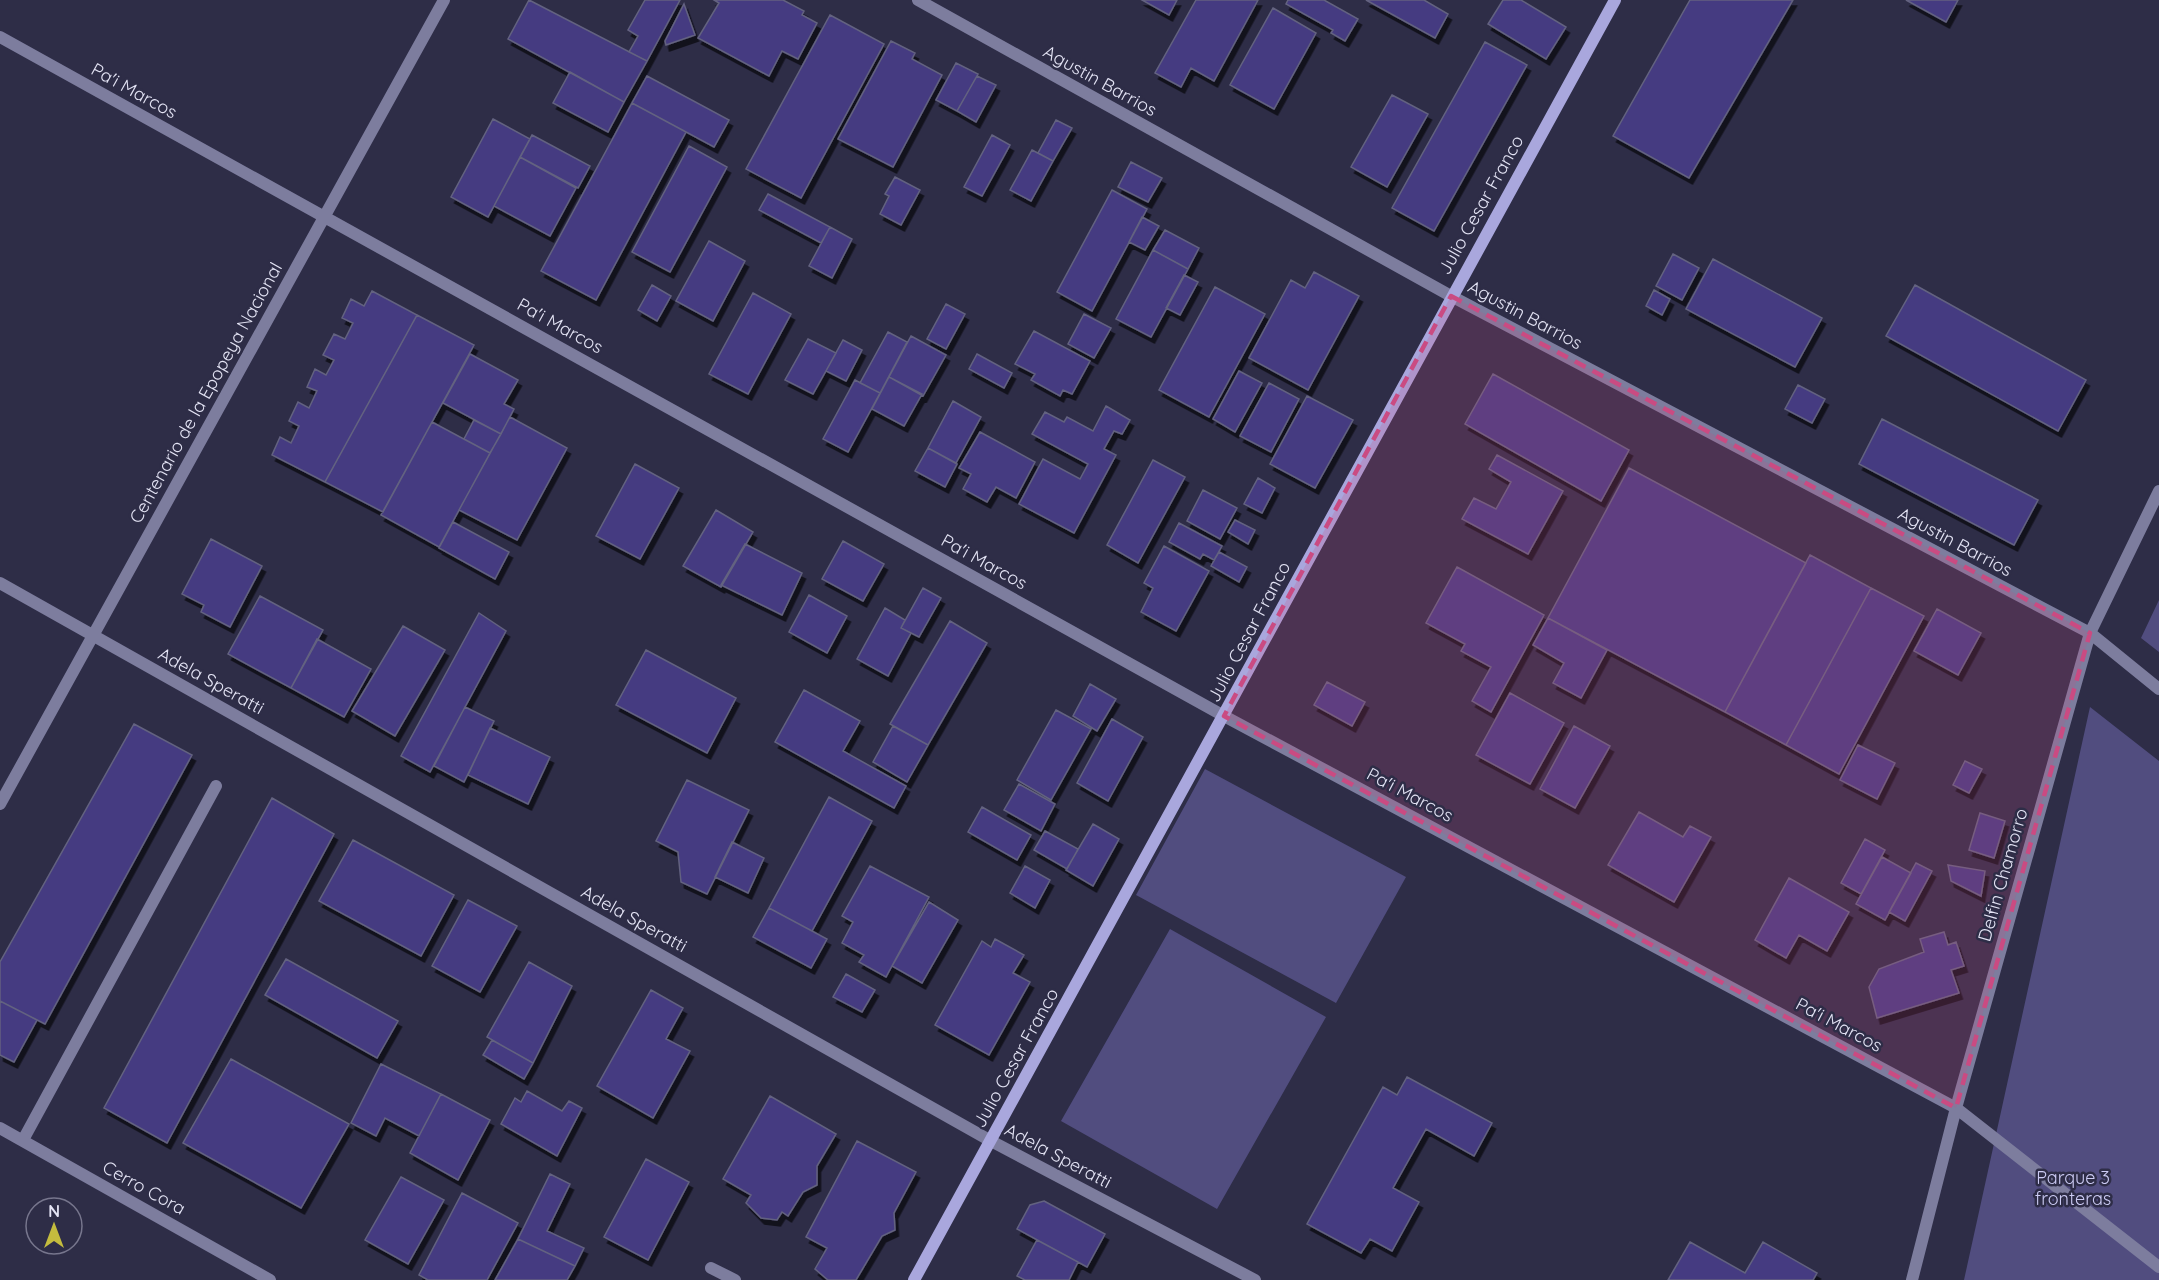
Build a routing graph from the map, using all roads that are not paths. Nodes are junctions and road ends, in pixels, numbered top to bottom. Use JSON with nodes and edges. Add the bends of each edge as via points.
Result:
{"nodes":[{"id":1,"x":444,"y":0,"type":"edge"},
{"id":2,"x":918,"y":0,"type":"edge"},
{"id":3,"x":1615,"y":0,"type":"edge"},
{"id":4,"x":0,"y":37,"type":"edge"},
{"id":5,"x":325,"y":216,"type":"junction"},
{"id":6,"x":1451,"y":296,"type":"junction"},
{"id":7,"x":2159,"y":491,"type":"edge"},
{"id":8,"x":0,"y":583,"type":"edge"},
{"id":9,"x":2090,"y":633,"type":"junction"},
{"id":10,"x":92,"y":634,"type":"junction"},
{"id":11,"x":2159,"y":689,"type":"edge"},
{"id":12,"x":1224,"y":716,"type":"junction"},
{"id":13,"x":216,"y":786,"type":"dead end"},
{"id":14,"x":0,"y":804,"type":"edge"},
{"id":15,"x":1956,"y":1108,"type":"junction"},
{"id":16,"x":0,"y":1128,"type":"edge"},
{"id":17,"x":23,"y":1140,"type":"junction"},
{"id":18,"x":991,"y":1141,"type":"junction"},
{"id":19,"x":2159,"y":1267,"type":"edge"},
{"id":20,"x":711,"y":1268,"type":"dead end"},
{"id":21,"x":270,"y":1280,"type":"edge"},
{"id":22,"x":735,"y":1280,"type":"edge"},
{"id":23,"x":914,"y":1280,"type":"edge"},
{"id":24,"x":1255,"y":1280,"type":"edge"},
{"id":25,"x":1912,"y":1280,"type":"edge"}],
"edges":[{"from":1,"to":5,"type":"street","name":"Centenario de la Epopeya Nacional"},
{"from":2,"to":6,"type":"street","name":"Agustin Barrios"},
{"from":3,"to":6,"type":"street","name":"Julio Cesar Franco"},
{"from":4,"to":5,"type":"street","name":"Pa'i Marcos"},
{"from":5,"to":10,"type":"street","name":"Centenario de la Epopeya Nacional"},
{"from":5,"to":12,"type":"street","name":"Pa'i Marcos"},
{"from":6,"to":9,"type":"street","name":"Agustin Barrios"},
{"from":6,"to":12,"type":"street","name":"Julio Cesar Franco"},
{"from":7,"to":9,"type":"street","name":"Delfin Chamorro"},
{"from":8,"to":10,"type":"street","name":"Adela Speratti"},
{"from":9,"to":11,"type":"street","name":"Agustin Barrios"},
{"from":9,"to":15,"type":"street","name":"Delfin Chamorro"},
{"from":10,"to":14,"type":"street","name":"Centenario de la Epopeya Nacional"},
{"from":10,"to":18,"type":"street","name":"Adela Speratti"},
{"from":12,"to":15,"type":"street","name":"Pa'i Marcos"},
{"from":12,"to":18,"type":"street","name":"Julio Cesar Franco"},
{"from":13,"to":17,"type":"street"},
{"from":15,"to":19,"type":"street","name":"Pa'i Marcos"},
{"from":15,"to":25,"type":"street","name":"Delfin Chamorro"},
{"from":16,"to":17,"type":"street","name":"Cerro Cora"},
{"from":17,"to":21,"type":"street","name":"Cerro Cora"},
{"from":18,"to":23,"type":"street","name":"Julio Cesar Franco"},
{"from":18,"to":24,"type":"street","name":"Adela Speratti"},
{"from":20,"to":22,"type":"street"}]}
